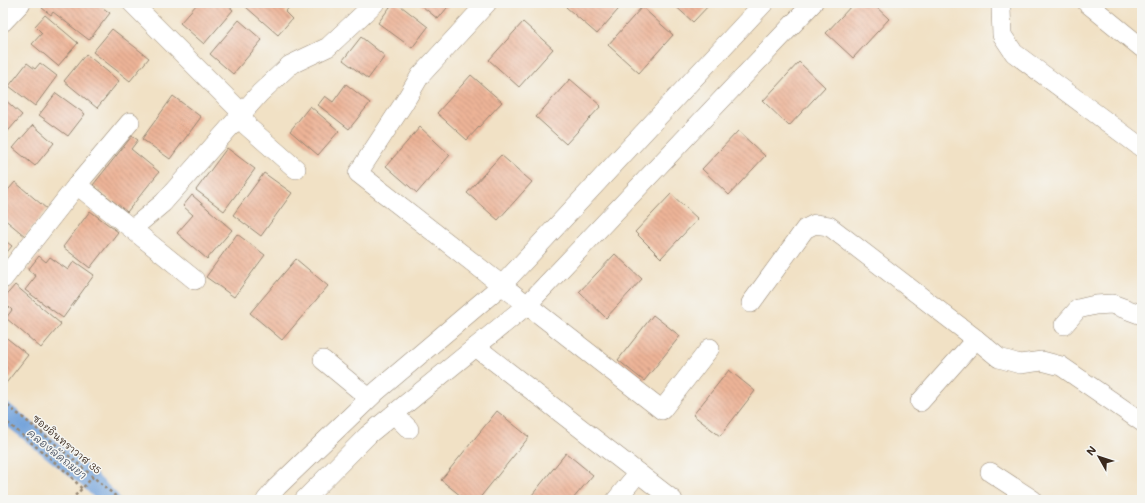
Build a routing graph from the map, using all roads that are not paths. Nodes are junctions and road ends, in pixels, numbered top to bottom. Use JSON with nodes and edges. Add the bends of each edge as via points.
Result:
{"nodes":[{"id":1,"x":21,"y":3,"type":"edge"},
{"id":2,"x":132,"y":3,"type":"edge"},
{"id":3,"x":375,"y":3,"type":"edge"},
{"id":4,"x":487,"y":3,"type":"edge"},
{"id":5,"x":764,"y":3,"type":"edge"},
{"id":6,"x":813,"y":3,"type":"edge"},
{"id":7,"x":1087,"y":3,"type":"edge"},
{"id":8,"x":1001,"y":9,"type":"dead end"},
{"id":9,"x":3,"y":22,"type":"edge"},
{"id":10,"x":1142,"y":48,"type":"edge"},
{"id":11,"x":242,"y":113,"type":"junction"},
{"id":12,"x":130,"y":122,"type":"dead end"},
{"id":13,"x":1142,"y":148,"type":"edge"},
{"id":14,"x":296,"y":169,"type":"dead end"},
{"id":15,"x":77,"y":185,"type":"junction"},
{"id":16,"x":132,"y":229,"type":"junction"},
{"id":17,"x":3,"y":279,"type":"edge"},
{"id":18,"x":195,"y":280,"type":"dead end"},
{"id":19,"x":502,"y":286,"type":"junction"},
{"id":20,"x":751,"y":303,"type":"dead end"},
{"id":21,"x":526,"y":305,"type":"junction"},
{"id":22,"x":1142,"y":315,"type":"edge"},
{"id":23,"x":1064,"y":325,"type":"dead end"},
{"id":24,"x":976,"y":339,"type":"junction"},
{"id":25,"x":476,"y":347,"type":"junction"},
{"id":26,"x":710,"y":348,"type":"dead end"},
{"id":27,"x":323,"y":360,"type":"dead end"},
{"id":28,"x":369,"y":398,"type":"junction"},
{"id":29,"x":920,"y":402,"type":"dead end"},
{"id":30,"x":394,"y":414,"type":"junction"},
{"id":31,"x":1142,"y":422,"type":"edge"},
{"id":32,"x":409,"y":429,"type":"dead end"},
{"id":33,"x":990,"y":472,"type":"dead end"},
{"id":34,"x":638,"y":474,"type":"junction"},
{"id":35,"x":312,"y":497,"type":"edge"},
{"id":36,"x":266,"y":500,"type":"edge"},
{"id":37,"x":616,"y":500,"type":"edge"},
{"id":38,"x":674,"y":500,"type":"edge"},
{"id":39,"x":1033,"y":500,"type":"edge"}],
"edges":[{"from":1,"to":9,"type":"street"},
{"from":2,"to":11,"type":"street"},
{"from":3,"to":11,"type":"street","via":[[328,47],[290,65]]},
{"from":4,"to":19,"type":"street","via":[[420,76],[358,173]]},
{"from":5,"to":19,"type":"street"},
{"from":6,"to":21,"type":"street"},
{"from":7,"to":10,"type":"street"},
{"from":8,"to":13,"type":"street","via":[[1002,35],[1014,53]]},
{"from":11,"to":14,"type":"street","via":[[247,126]]},
{"from":11,"to":16,"type":"street","via":[[163,203]]},
{"from":12,"to":15,"type":"street"},
{"from":15,"to":16,"type":"street"},
{"from":15,"to":17,"type":"street"},
{"from":16,"to":18,"type":"street"},
{"from":19,"to":21,"type":"street"},
{"from":19,"to":28,"type":"street"},
{"from":20,"to":24,"type":"street","via":[[805,229],[815,224],[829,226]]},
{"from":21,"to":25,"type":"street"},
{"from":21,"to":26,"type":"street","via":[[662,410]]},
{"from":22,"to":23,"type":"street","via":[[1112,304],[1094,304],[1078,309]]},
{"from":24,"to":29,"type":"street"},
{"from":24,"to":31,"type":"street","via":[[998,358],[1020,364],[1042,361],[1061,366]]},
{"from":25,"to":30,"type":"street"},
{"from":25,"to":34,"type":"street"},
{"from":27,"to":28,"type":"street"},
{"from":28,"to":36,"type":"street"},
{"from":30,"to":32,"type":"street"},
{"from":30,"to":35,"type":"street","via":[[368,435]]},
{"from":33,"to":39,"type":"street"},
{"from":34,"to":37,"type":"street"},
{"from":34,"to":38,"type":"street"}]}
